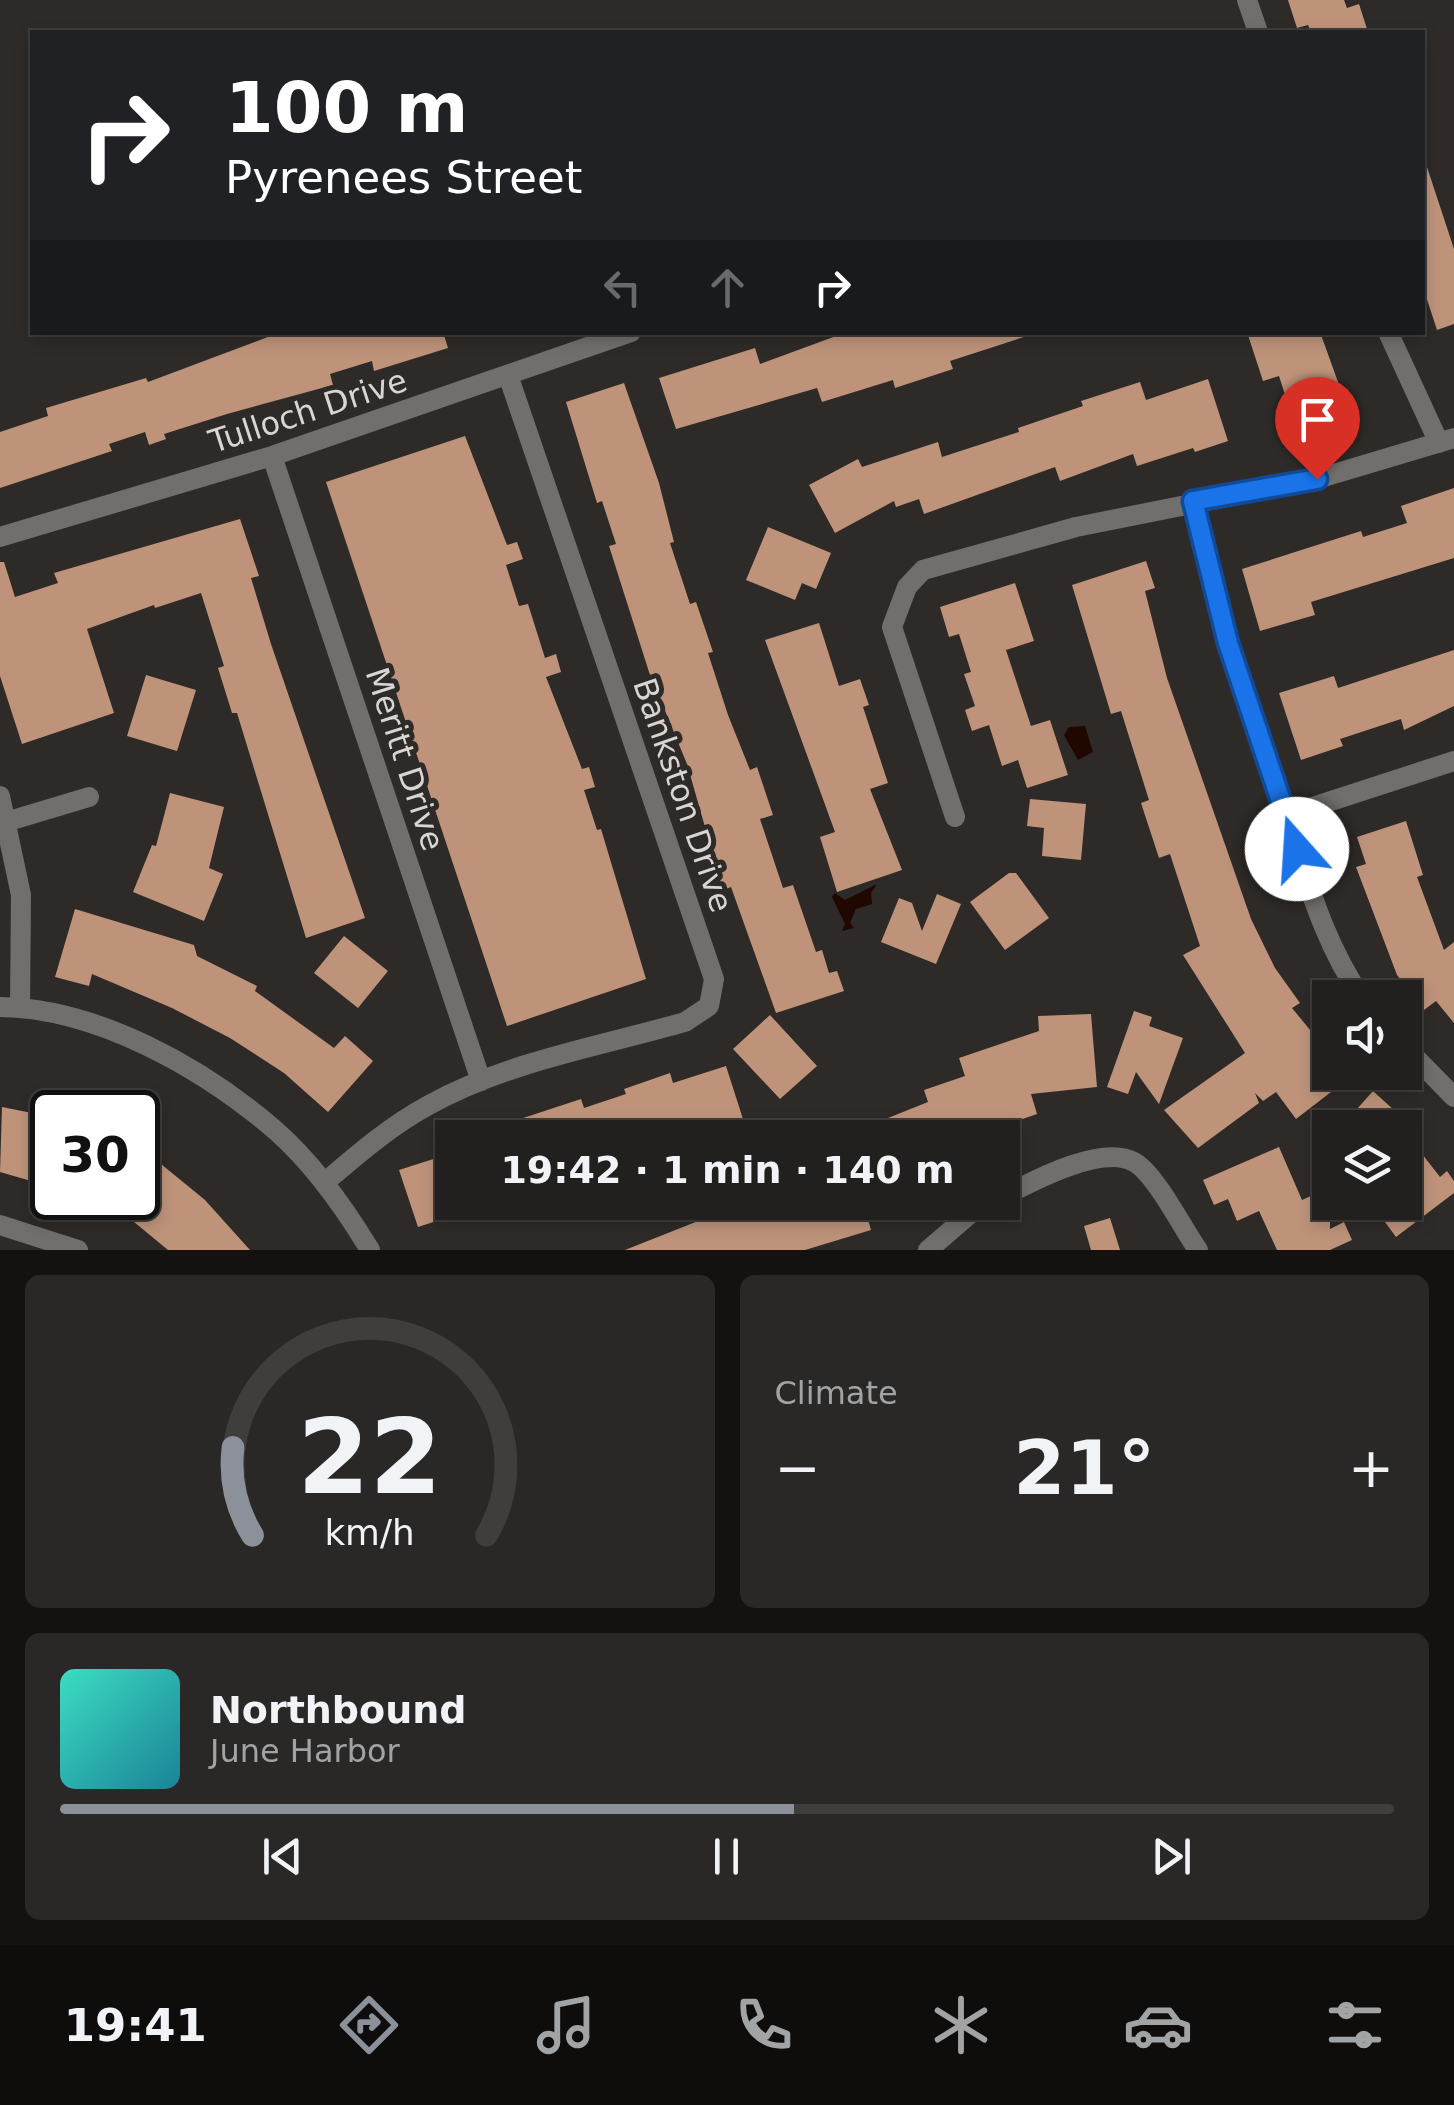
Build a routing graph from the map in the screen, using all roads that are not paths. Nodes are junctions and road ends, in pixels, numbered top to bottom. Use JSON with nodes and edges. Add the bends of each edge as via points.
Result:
{"nodes":[{"id":1,"x":1247,"y":0,"type":"edge"},
{"id":2,"x":1257,"y":30,"type":"edge"},
{"id":3,"x":622,"y":335,"type":"edge"},
{"id":4,"x":1390,"y":335,"type":"edge"},
{"id":5,"x":508,"y":375,"type":"junction"},
{"id":6,"x":1447,"y":440,"type":"edge"},
{"id":7,"x":272,"y":456,"type":"junction"},
{"id":8,"x":1193,"y":501,"type":"junction"},
{"id":9,"x":0,"y":537,"type":"edge"},
{"id":10,"x":1454,"y":761,"type":"edge"},
{"id":11,"x":0,"y":796,"type":"edge"},
{"id":12,"x":88,"y":797,"type":"dead end"},
{"id":13,"x":1285,"y":816,"type":"junction"},
{"id":14,"x":955,"y":817,"type":"dead end"},
{"id":15,"x":9,"y":822,"type":"junction"},
{"id":16,"x":1352,"y":980,"type":"edge"},
{"id":17,"x":10,"y":1008,"type":"edge"},
{"id":18,"x":1422,"y":1065,"type":"edge"},
{"id":19,"x":481,"y":1082,"type":"junction"},
{"id":20,"x":1454,"y":1097,"type":"edge"},
{"id":21,"x":324,"y":1183,"type":"junction"},
{"id":22,"x":1020,"y":1188,"type":"edge"},
{"id":23,"x":962,"y":1220,"type":"edge"},
{"id":24,"x":0,"y":1224,"type":"edge"},
{"id":25,"x":78,"y":1250,"type":"edge"},
{"id":26,"x":370,"y":1250,"type":"edge"},
{"id":27,"x":928,"y":1250,"type":"edge"},
{"id":28,"x":1198,"y":1250,"type":"edge"}],
"edges":[{"from":1,"to":2,"type":"street"},
{"from":3,"to":5,"type":"street","name":"Tulloch Drive"},
{"from":4,"to":6,"type":"street"},
{"from":5,"to":7,"type":"street","name":"Tulloch Drive"},
{"from":5,"to":19,"type":"street","name":"Bankston Drive","via":[[714,979],[709,1006],[685,1022]]},
{"from":6,"to":8,"type":"street","via":[[1317,479]]},
{"from":7,"to":9,"type":"street","name":"Tulloch Drive"},
{"from":7,"to":19,"type":"street","name":"Meritt Drive"},
{"from":8,"to":13,"type":"street","via":[[1228,643]]},
{"from":8,"to":14,"type":"street","via":[[958,559],[923,570],[907,586],[892,627]]},
{"from":10,"to":13,"type":"street"},
{"from":11,"to":15,"type":"street"},
{"from":12,"to":15,"type":"street"},
{"from":13,"to":16,"type":"street","via":[[1325,932]]},
{"from":15,"to":17,"type":"street","via":[[21,895]]},
{"from":17,"to":21,"type":"street","via":[[71,1018],[122,1036],[205,1080],[276,1131]]},
{"from":18,"to":20,"type":"street"},
{"from":19,"to":21,"type":"street","name":"Bankston Drive","via":[[382,1133]]},
{"from":21,"to":26,"type":"street"},
{"from":22,"to":28,"type":"street","via":[[1115,1155],[1137,1162]]},
{"from":23,"to":27,"type":"street"},
{"from":24,"to":25,"type":"street"}]}
